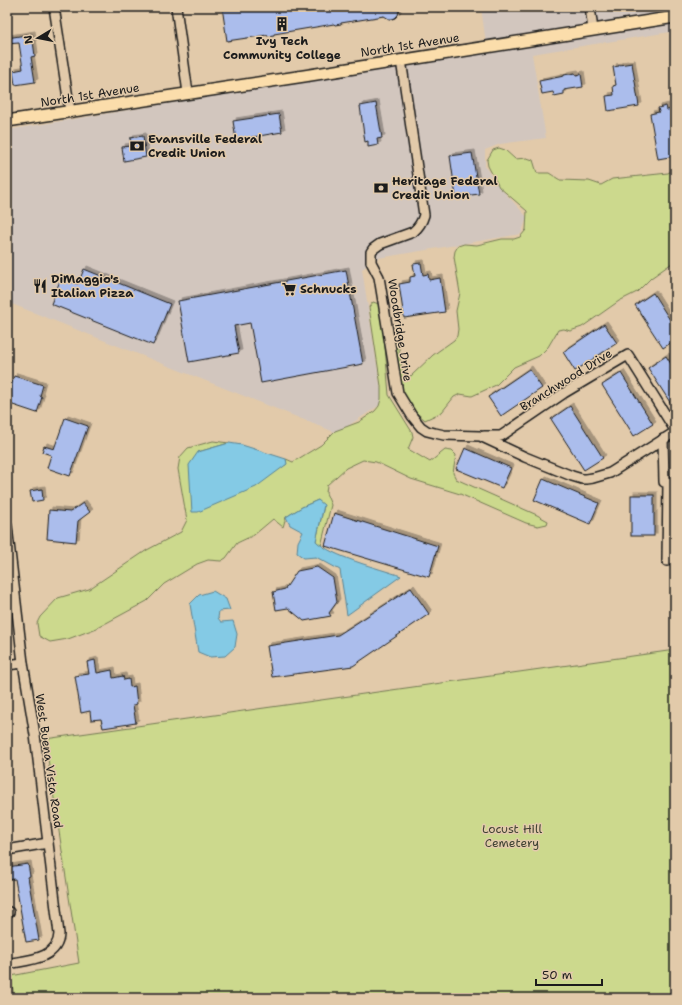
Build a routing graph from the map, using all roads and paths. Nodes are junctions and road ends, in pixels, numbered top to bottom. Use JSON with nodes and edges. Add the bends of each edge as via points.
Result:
{"nodes":[{"id":1,"x":54,"y":7,"type":"edge"},
{"id":2,"x":176,"y":7,"type":"edge"},
{"id":3,"x":590,"y":7,"type":"edge"},
{"id":4,"x":675,"y":17,"type":"edge"},
{"id":5,"x":593,"y":30,"type":"junction"},
{"id":6,"x":401,"y":60,"type":"junction"},
{"id":7,"x":188,"y":93,"type":"junction"},
{"id":8,"x":70,"y":111,"type":"junction"},
{"id":9,"x":7,"y":121,"type":"edge"},
{"id":10,"x":675,"y":431,"type":"edge"},
{"id":11,"x":480,"y":436,"type":"junction"},
{"id":12,"x":663,"y":439,"type":"junction"},
{"id":13,"x":7,"y":526,"type":"edge"},
{"id":14,"x":667,"y":561,"type":"dead end"},
{"id":15,"x":23,"y":663,"type":"junction"},
{"id":16,"x":7,"y":665,"type":"edge"},
{"id":17,"x":48,"y":843,"type":"junction"},
{"id":18,"x":7,"y":850,"type":"edge"},
{"id":19,"x":7,"y":964,"type":"edge"}],
"edges":[{"from":1,"to":8,"type":"street"},
{"from":2,"to":7,"type":"street"},
{"from":3,"to":5,"type":"street"},
{"from":4,"to":5,"type":"main road","name":"North 1st Avenue"},
{"from":5,"to":6,"type":"main road","name":"North 1st Avenue"},
{"from":6,"to":7,"type":"main road","name":"North 1st Avenue"},
{"from":6,"to":11,"type":"street","name":"Woodbridge Drive","via":[[424,215],[421,224],[413,232],[376,247],[371,252],[372,262],[379,277],[398,393],[412,416],[427,431],[444,435]]},
{"from":7,"to":8,"type":"main road","name":"North 1st Avenue"},
{"from":8,"to":9,"type":"main road","name":"North 1st Avenue"},
{"from":10,"to":11,"type":"street","name":"Branchwood Drive","via":[[628,355],[564,393],[501,436]]},
{"from":10,"to":12,"type":"street","name":"Woodbridge Drive"},
{"from":11,"to":12,"type":"street","name":"Woodbridge Drive","via":[[582,479],[610,473]]},
{"from":12,"to":14,"type":"street","via":[[664,482],[668,482]]},
{"from":13,"to":15,"type":"street","name":"West Buena Vista Road"},
{"from":15,"to":16,"type":"street"},
{"from":15,"to":17,"type":"street","name":"West Buena Vista Road"},
{"from":17,"to":18,"type":"street"},
{"from":17,"to":19,"type":"street","name":"West Buena Vista Road","via":[[59,938],[52,952]]}]}
